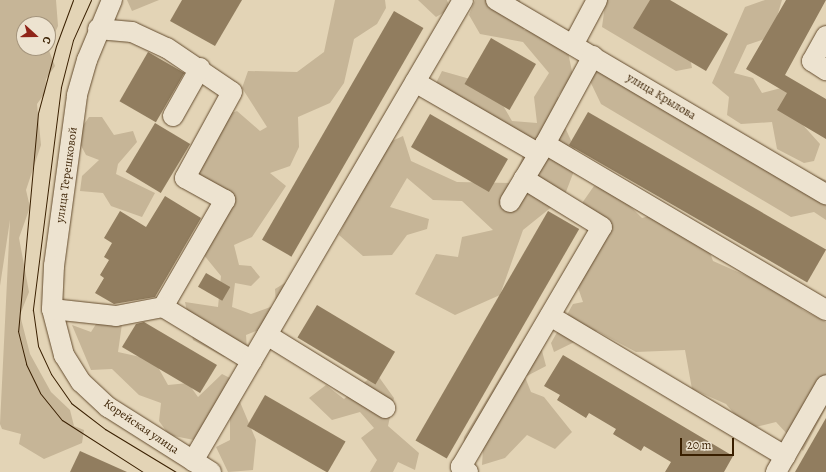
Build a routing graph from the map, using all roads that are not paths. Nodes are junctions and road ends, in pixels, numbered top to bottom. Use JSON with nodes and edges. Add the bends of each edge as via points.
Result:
{"nodes":[{"id":1,"x":112,"y":0,"type":"edge"},
{"id":2,"x":462,"y":0,"type":"edge"},
{"id":3,"x":496,"y":0,"type":"edge"},
{"id":4,"x":597,"y":0,"type":"edge"},
{"id":5,"x":98,"y":28,"type":"junction"},
{"id":6,"x":826,"y":36,"type":"edge"},
{"id":7,"x":573,"y":45,"type":"junction"},
{"id":8,"x":593,"y":56,"type":"junction"},
{"id":9,"x":200,"y":68,"type":"junction"},
{"id":10,"x":826,"y":70,"type":"edge"},
{"id":11,"x":415,"y":82,"type":"junction"},
{"id":12,"x":173,"y":116,"type":"dead end"},
{"id":13,"x":542,"y":149,"type":"junction"},
{"id":14,"x":524,"y":179,"type":"junction"},
{"id":15,"x":826,"y":194,"type":"edge"},
{"id":16,"x":510,"y":202,"type":"dead end"},
{"id":17,"x":163,"y":307,"type":"junction"},
{"id":18,"x":52,"y":309,"type":"junction"},
{"id":19,"x":826,"y":310,"type":"edge"},
{"id":20,"x":550,"y":316,"type":"junction"},
{"id":21,"x":267,"y":335,"type":"junction"},
{"id":22,"x":64,"y":355,"type":"joint"},
{"id":23,"x":252,"y":361,"type":"junction"},
{"id":24,"x":826,"y":385,"type":"edge"},
{"id":25,"x":385,"y":408,"type":"dead end"},
{"id":26,"x":193,"y":461,"type":"junction"},
{"id":27,"x":781,"y":464,"type":"edge"},
{"id":28,"x":211,"y":472,"type":"edge"},
{"id":29,"x":468,"y":472,"type":"edge"}],
"edges":[{"from":1,"to":5,"type":"street","name":"улица Терешковой"},
{"from":2,"to":11,"type":"street"},
{"from":3,"to":7,"type":"street","name":"улица Крылова"},
{"from":4,"to":7,"type":"street"},
{"from":5,"to":9,"type":"street","via":[[132,32],[167,48]]},
{"from":5,"to":18,"type":"street","name":"улица Терешковой","via":[[78,96],[54,266]]},
{"from":6,"to":10,"type":"street","via":[[812,61]]},
{"from":7,"to":8,"type":"street","name":"улица Крылова"},
{"from":8,"to":13,"type":"street"},
{"from":8,"to":15,"type":"street","name":"улица Крылова"},
{"from":9,"to":12,"type":"street"},
{"from":9,"to":17,"type":"street","via":[[232,92],[185,178],[225,200]]},
{"from":11,"to":13,"type":"street"},
{"from":11,"to":21,"type":"street"},
{"from":13,"to":14,"type":"street"},
{"from":13,"to":19,"type":"street"},
{"from":14,"to":16,"type":"street"},
{"from":14,"to":20,"type":"street","via":[[602,227]]},
{"from":17,"to":18,"type":"street","via":[[116,316]]},
{"from":17,"to":23,"type":"street"},
{"from":18,"to":22,"type":"street","name":"улица Терешковой"},
{"from":20,"to":27,"type":"street"},
{"from":20,"to":29,"type":"street","via":[[461,467]]},
{"from":21,"to":23,"type":"street"},
{"from":21,"to":25,"type":"street"},
{"from":22,"to":26,"type":"street","name":"Корейская улица","via":[[81,382],[108,407]]},
{"from":23,"to":26,"type":"street"},
{"from":24,"to":27,"type":"street"},
{"from":26,"to":28,"type":"street","name":"Корейская улица"}]}
